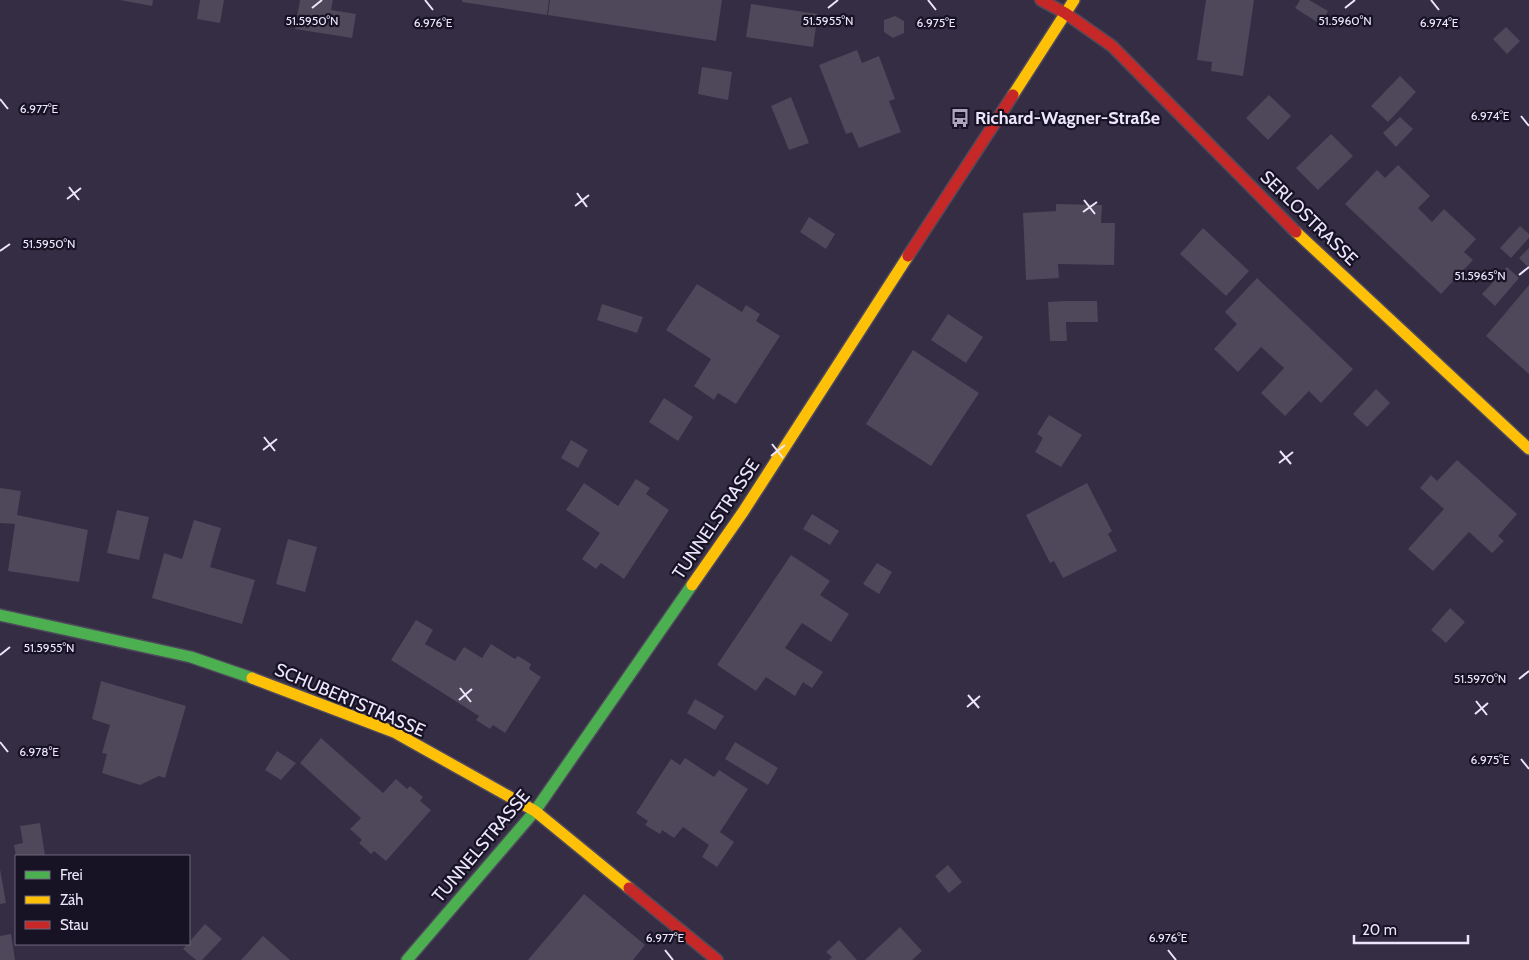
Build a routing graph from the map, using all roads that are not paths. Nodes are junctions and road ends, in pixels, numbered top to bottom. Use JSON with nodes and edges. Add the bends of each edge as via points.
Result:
{"nodes":[{"id":1,"x":1041,"y":0,"type":"edge"},
{"id":2,"x":1074,"y":0,"type":"edge"},
{"id":3,"x":1066,"y":13,"type":"junction"},
{"id":4,"x":1529,"y":448,"type":"edge"},
{"id":5,"x":0,"y":615,"type":"edge"},
{"id":6,"x":535,"y":811,"type":"junction"},
{"id":7,"x":407,"y":960,"type":"edge"},
{"id":8,"x":717,"y":960,"type":"edge"}],
"edges":[{"from":1,"to":3,"type":"street"},
{"from":2,"to":3,"type":"street","name":"TUNNELSTRASSE"},
{"from":3,"to":4,"type":"street","name":"SERLOSTRASSE","via":[[1112,46],[1295,231]]},
{"from":3,"to":6,"type":"street","name":"TUNNELSTRASSE","via":[[743,512]]},
{"from":5,"to":6,"type":"street","name":"SCHUBERTSTRASSE","via":[[191,657],[279,687],[394,732]]},
{"from":6,"to":7,"type":"street","name":"TUNNELSTRASSE"},
{"from":6,"to":8,"type":"street","name":"SCHUBERTSTRASSE"}]}
